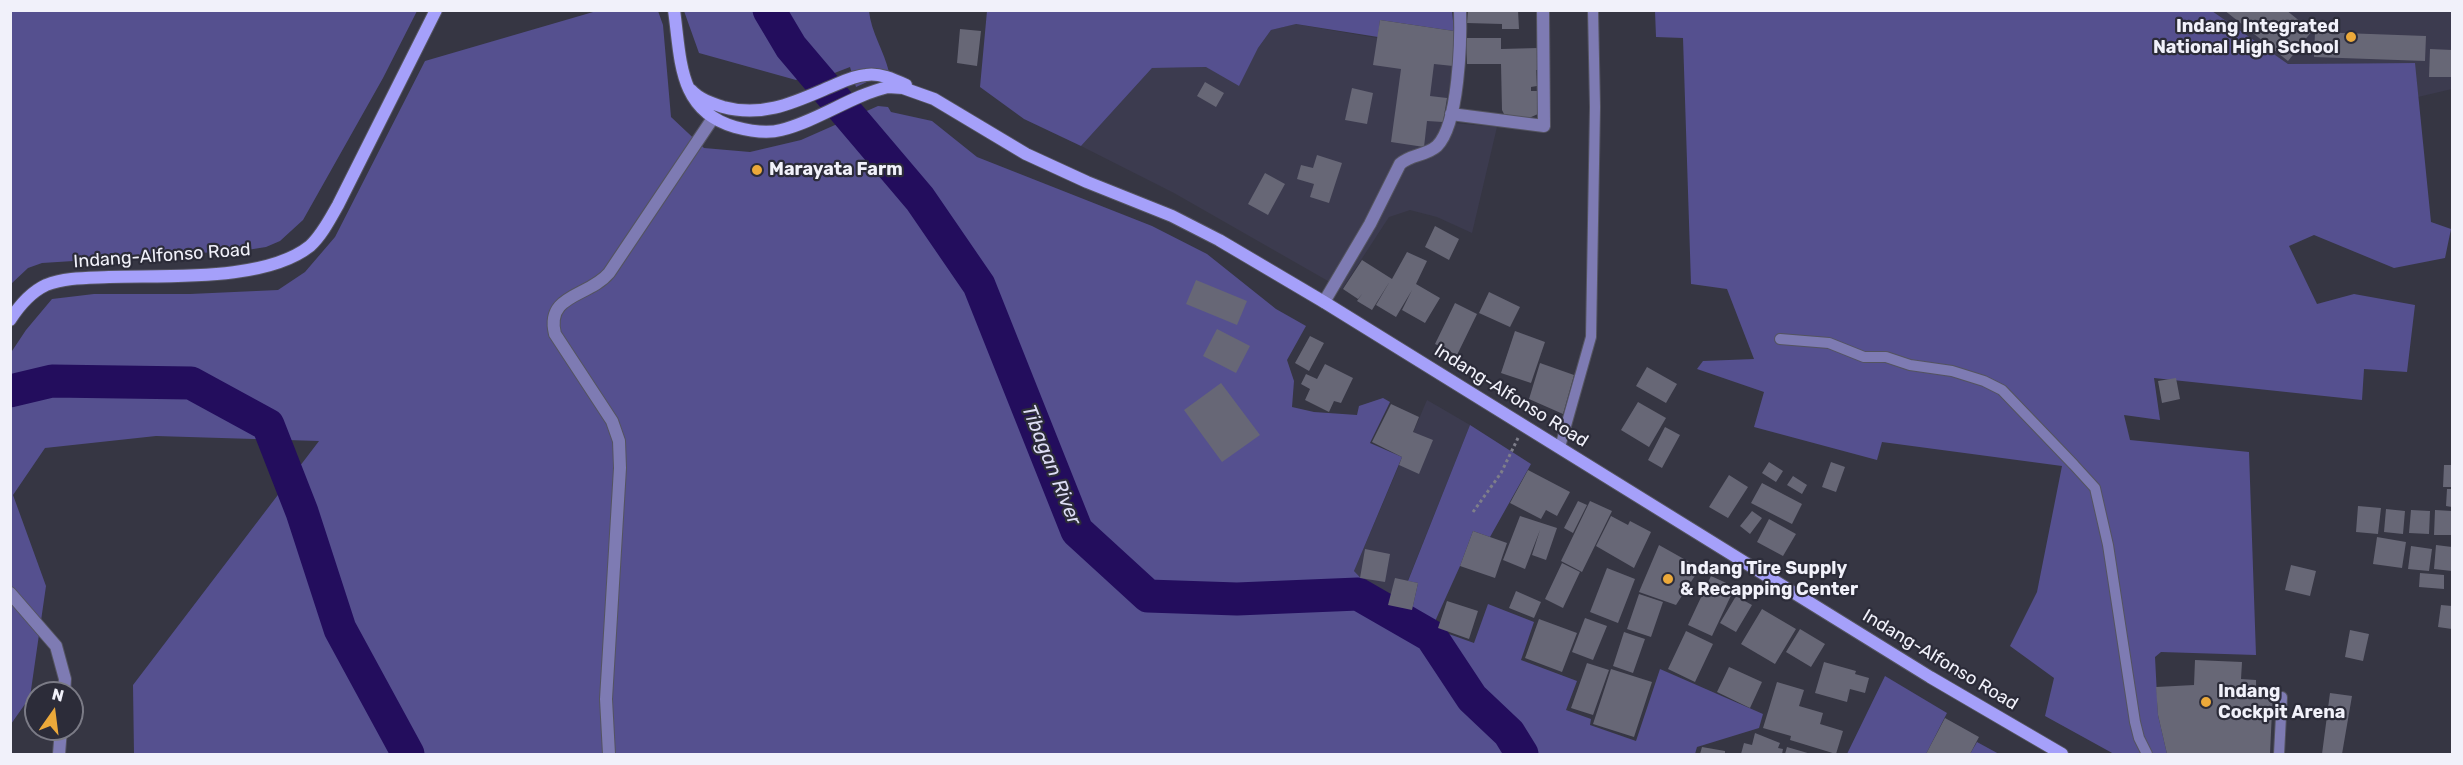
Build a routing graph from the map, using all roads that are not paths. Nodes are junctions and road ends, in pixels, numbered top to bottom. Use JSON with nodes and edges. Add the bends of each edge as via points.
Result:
{"nodes":[{"id":1,"x":436,"y":10,"type":"edge"},
{"id":2,"x":674,"y":10,"type":"edge"},
{"id":3,"x":1460,"y":10,"type":"edge"},
{"id":4,"x":1543,"y":10,"type":"edge"},
{"id":5,"x":1593,"y":10,"type":"edge"},
{"id":6,"x":686,"y":84,"type":"junction"},
{"id":7,"x":927,"y":96,"type":"junction"},
{"id":8,"x":1451,"y":114,"type":"junction"},
{"id":9,"x":713,"y":118,"type":"junction"},
{"id":10,"x":1324,"y":302,"type":"junction"},
{"id":11,"x":10,"y":320,"type":"edge"},
{"id":12,"x":1780,"y":339,"type":"dead end"},
{"id":13,"x":1560,"y":447,"type":"junction"},
{"id":14,"x":10,"y":593,"type":"edge"},
{"id":15,"x":65,"y":681,"type":"edge"},
{"id":16,"x":2282,"y":697,"type":"dead end"},
{"id":17,"x":609,"y":754,"type":"edge"},
{"id":18,"x":2061,"y":754,"type":"edge"},
{"id":19,"x":2147,"y":754,"type":"edge"},
{"id":20,"x":2279,"y":754,"type":"edge"}],
"edges":[{"from":1,"to":11,"type":"main road","name":"Indang-Alfonso Road","via":[[338,205],[309,246],[277,263],[234,272],[55,282],[37,290]]},
{"from":2,"to":6,"type":"main road","name":"Indang-Alfonso Road"},
{"from":3,"to":8,"type":"street"},
{"from":4,"to":8,"type":"street","via":[[1544,126]]},
{"from":5,"to":13,"type":"lane","via":[[1591,337]]},
{"from":6,"to":7,"type":"main road","name":"Indang-Alfonso Road","via":[[697,96],[735,110],[766,111],[853,78],[874,75],[891,78]]},
{"from":6,"to":9,"type":"main road","name":"Indang-Alfonso Road","via":[[694,101]]},
{"from":7,"to":9,"type":"main road","name":"Indang-Alfonso Road","via":[[893,87],[780,130],[759,132]]},
{"from":7,"to":10,"type":"main road","name":"Indang-Alfonso Road","via":[[1026,154],[1196,228]]},
{"from":8,"to":10,"type":"street","via":[[1446,133],[1436,147],[1408,158],[1398,167]]},
{"from":9,"to":17,"type":"street","via":[[609,273],[595,286],[568,299],[553,317],[555,334],[612,421],[619,441],[606,699]]},
{"from":10,"to":13,"type":"main road","name":"Indang-Alfonso Road"},
{"from":12,"to":19,"type":"lane","via":[[1828,342],[1864,357],[1886,357],[1984,381],[2002,390],[2095,488],[2108,545],[2135,723]]},
{"from":13,"to":18,"type":"main road","name":"Indang-Alfonso Road"},
{"from":14,"to":15,"type":"street","via":[[56,646]]},
{"from":16,"to":20,"type":"lane"}]}
